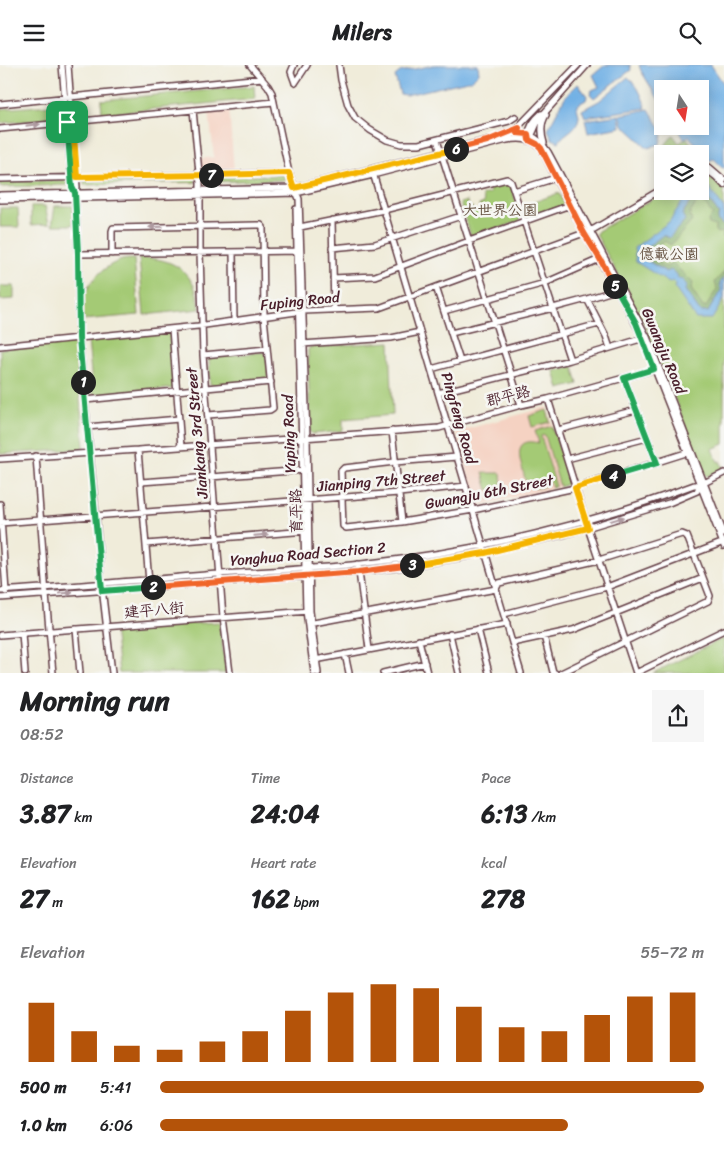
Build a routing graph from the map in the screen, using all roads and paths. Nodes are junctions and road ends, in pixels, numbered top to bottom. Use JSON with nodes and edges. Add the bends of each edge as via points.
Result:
{"nodes":[{"id":1,"x":62,"y":65,"type":"edge"},
{"id":2,"x":68,"y":65,"type":"edge"},
{"id":3,"x":250,"y":65,"type":"edge"},
{"id":4,"x":294,"y":65,"type":"edge"},
{"id":5,"x":308,"y":65,"type":"edge"},
{"id":6,"x":339,"y":65,"type":"edge"},
{"id":7,"x":578,"y":65,"type":"edge"},
{"id":8,"x":587,"y":65,"type":"edge"},
{"id":9,"x":262,"y":78,"type":"junction"},
{"id":10,"x":68,"y":98,"type":"junction"},
{"id":11,"x":556,"y":100,"type":"junction"},
{"id":12,"x":274,"y":102,"type":"junction"},
{"id":13,"x":0,"y":104,"type":"edge"},
{"id":14,"x":193,"y":110,"type":"junction"},
{"id":15,"x":515,"y":117,"type":"dead end"},
{"id":16,"x":70,"y":122,"type":"junction"},
{"id":17,"x":0,"y":129,"type":"edge"},
{"id":18,"x":518,"y":131,"type":"junction"},
{"id":19,"x":530,"y":137,"type":"junction"},
{"id":20,"x":437,"y":140,"type":"junction"},
{"id":21,"x":548,"y":152,"type":"junction"},
{"id":22,"x":442,"y":155,"type":"junction"},
{"id":23,"x":709,"y":167,"type":"edge"},
{"id":24,"x":373,"y":172,"type":"junction"},
{"id":25,"x":709,"y":172,"type":"edge"},
{"id":26,"x":289,"y":173,"type":"junction"},
{"id":27,"x":199,"y":175,"type":"junction"},
{"id":28,"x":74,"y":177,"type":"junction"},
{"id":29,"x":558,"y":177,"type":"junction"},
{"id":30,"x":0,"y":179,"type":"edge"},
{"id":31,"x":724,"y":179,"type":"edge"},
{"id":32,"x":724,"y":185,"type":"edge"},
{"id":33,"x":295,"y":191,"type":"junction"},
{"id":34,"x":514,"y":191,"type":"junction"},
{"id":35,"x":654,"y":192,"type":"edge"},
{"id":36,"x":200,"y":193,"type":"junction"},
{"id":37,"x":454,"y":193,"type":"junction"},
{"id":38,"x":0,"y":195,"type":"edge"},
{"id":39,"x":75,"y":196,"type":"junction"},
{"id":40,"x":0,"y":200,"type":"edge"},
{"id":41,"x":572,"y":204,"type":"junction"},
{"id":42,"x":384,"y":210,"type":"junction"},
{"id":43,"x":461,"y":216,"type":"junction"},
{"id":44,"x":332,"y":220,"type":"junction"},
{"id":45,"x":525,"y":221,"type":"junction"},
{"id":46,"x":200,"y":226,"type":"junction"},
{"id":47,"x":300,"y":227,"type":"junction"},
{"id":48,"x":590,"y":230,"type":"junction"},
{"id":49,"x":584,"y":233,"type":"junction"},
{"id":50,"x":392,"y":238,"type":"junction"},
{"id":51,"x":469,"y":241,"type":"junction"},
{"id":52,"x":332,"y":249,"type":"junction"},
{"id":53,"x":263,"y":251,"type":"junction"},
{"id":54,"x":299,"y":251,"type":"junction"},
{"id":55,"x":535,"y":251,"type":"junction"},
{"id":56,"x":233,"y":252,"type":"junction"},
{"id":57,"x":112,"y":253,"type":"junction"},
{"id":58,"x":200,"y":253,"type":"junction"},
{"id":59,"x":78,"y":254,"type":"junction"},
{"id":60,"x":602,"y":258,"type":"junction"},
{"id":61,"x":401,"y":267,"type":"junction"},
{"id":62,"x":479,"y":271,"type":"junction"},
{"id":63,"x":333,"y":278,"type":"junction"},
{"id":64,"x":545,"y":283,"type":"junction"},
{"id":65,"x":436,"y":287,"type":"junction"},
{"id":66,"x":619,"y":289,"type":"junction"},
{"id":67,"x":410,"y":297,"type":"junction"},
{"id":68,"x":488,"y":298,"type":"junction"},
{"id":69,"x":587,"y":299,"type":"junction"},
{"id":70,"x":553,"y":308,"type":"junction"},
{"id":71,"x":334,"y":310,"type":"junction"},
{"id":72,"x":300,"y":311,"type":"junction"},
{"id":73,"x":444,"y":311,"type":"junction"},
{"id":74,"x":264,"y":317,"type":"junction"},
{"id":75,"x":234,"y":321,"type":"junction"},
{"id":76,"x":495,"y":322,"type":"junction"},
{"id":77,"x":599,"y":324,"type":"junction"},
{"id":78,"x":202,"y":326,"type":"junction"},
{"id":79,"x":172,"y":329,"type":"junction"},
{"id":80,"x":420,"y":332,"type":"junction"},
{"id":81,"x":451,"y":333,"type":"junction"},
{"id":82,"x":562,"y":334,"type":"junction"},
{"id":83,"x":79,"y":338,"type":"junction"},
{"id":84,"x":645,"y":338,"type":"junction"},
{"id":85,"x":301,"y":344,"type":"junction"},
{"id":86,"x":0,"y":346,"type":"edge"},
{"id":87,"x":610,"y":348,"type":"junction"},
{"id":88,"x":267,"y":349,"type":"junction"},
{"id":89,"x":504,"y":349,"type":"junction"},
{"id":90,"x":203,"y":355,"type":"junction"},
{"id":91,"x":570,"y":360,"type":"junction"},
{"id":92,"x":460,"y":361,"type":"junction"},
{"id":93,"x":431,"y":369,"type":"junction"},
{"id":94,"x":657,"y":369,"type":"junction"},
{"id":95,"x":511,"y":375,"type":"junction"},
{"id":96,"x":624,"y":378,"type":"junction"},
{"id":97,"x":270,"y":382,"type":"junction"},
{"id":98,"x":206,"y":388,"type":"junction"},
{"id":99,"x":177,"y":391,"type":"junction"},
{"id":100,"x":438,"y":393,"type":"junction"},
{"id":101,"x":548,"y":399,"type":"junction"},
{"id":102,"x":85,"y":400,"type":"junction"},
{"id":103,"x":521,"y":405,"type":"junction"},
{"id":104,"x":636,"y":410,"type":"junction"},
{"id":105,"x":208,"y":415,"type":"junction"},
{"id":106,"x":179,"y":419,"type":"junction"},
{"id":107,"x":448,"y":426,"type":"junction"},
{"id":108,"x":88,"y":427,"type":"junction"},
{"id":109,"x":558,"y":430,"type":"junction"},
{"id":110,"x":392,"y":431,"type":"junction"},
{"id":111,"x":304,"y":437,"type":"junction"},
{"id":112,"x":647,"y":438,"type":"junction"},
{"id":113,"x":210,"y":444,"type":"junction"},
{"id":114,"x":181,"y":447,"type":"junction"},
{"id":115,"x":138,"y":450,"type":"junction"},
{"id":116,"x":690,"y":452,"type":"junction"},
{"id":117,"x":90,"y":453,"type":"junction"},
{"id":118,"x":36,"y":457,"type":"junction"},
{"id":119,"x":457,"y":457,"type":"junction"},
{"id":120,"x":0,"y":459,"type":"edge"},
{"id":121,"x":566,"y":459,"type":"junction"},
{"id":122,"x":395,"y":462,"type":"junction"},
{"id":123,"x":657,"y":463,"type":"junction"},
{"id":124,"x":305,"y":470,"type":"junction"},
{"id":125,"x":724,"y":473,"type":"edge"},
{"id":126,"x":213,"y":476,"type":"junction"},
{"id":127,"x":141,"y":482,"type":"junction"},
{"id":128,"x":702,"y":483,"type":"junction"},
{"id":129,"x":466,"y":486,"type":"junction"},
{"id":130,"x":575,"y":488,"type":"junction"},
{"id":131,"x":399,"y":493,"type":"junction"},
{"id":132,"x":342,"y":498,"type":"junction"},
{"id":133,"x":306,"y":500,"type":"junction"},
{"id":134,"x":0,"y":504,"type":"edge"},
{"id":135,"x":215,"y":507,"type":"junction"},
{"id":136,"x":473,"y":510,"type":"junction"},
{"id":137,"x":143,"y":513,"type":"junction"},
{"id":138,"x":96,"y":516,"type":"junction"},
{"id":139,"x":41,"y":520,"type":"junction"},
{"id":140,"x":586,"y":521,"type":"junction"},
{"id":141,"x":402,"y":522,"type":"junction"},
{"id":142,"x":1,"y":523,"type":"edge"},
{"id":143,"x":588,"y":528,"type":"junction"},
{"id":144,"x":306,"y":531,"type":"junction"},
{"id":145,"x":724,"y":534,"type":"edge"},
{"id":146,"x":218,"y":538,"type":"junction"},
{"id":147,"x":146,"y":544,"type":"junction"},
{"id":148,"x":724,"y":544,"type":"edge"},
{"id":149,"x":483,"y":545,"type":"junction"},
{"id":150,"x":485,"y":553,"type":"junction"},
{"id":151,"x":694,"y":554,"type":"junction"},
{"id":152,"x":599,"y":560,"type":"junction"},
{"id":153,"x":358,"y":564,"type":"junction"},
{"id":154,"x":307,"y":569,"type":"junction"},
{"id":155,"x":359,"y":572,"type":"junction"},
{"id":156,"x":220,"y":574,"type":"junction"},
{"id":157,"x":307,"y":576,"type":"junction"},
{"id":158,"x":704,"y":578,"type":"junction"},
{"id":159,"x":149,"y":580,"type":"junction"},
{"id":160,"x":220,"y":582,"type":"junction"},
{"id":161,"x":101,"y":583,"type":"junction"},
{"id":162,"x":45,"y":587,"type":"junction"},
{"id":163,"x":149,"y":587,"type":"junction"},
{"id":164,"x":608,"y":587,"type":"junction"},
{"id":165,"x":496,"y":589,"type":"junction"},
{"id":166,"x":3,"y":591,"type":"edge"},
{"id":167,"x":102,"y":591,"type":"junction"},
{"id":168,"x":46,"y":595,"type":"junction"},
{"id":169,"x":3,"y":598,"type":"edge"},
{"id":170,"x":308,"y":611,"type":"junction"},
{"id":171,"x":364,"y":613,"type":"junction"},
{"id":172,"x":616,"y":613,"type":"junction"},
{"id":173,"x":504,"y":614,"type":"junction"},
{"id":174,"x":223,"y":617,"type":"junction"},
{"id":175,"x":310,"y":623,"type":"junction"},
{"id":176,"x":507,"y":624,"type":"junction"},
{"id":177,"x":106,"y":627,"type":"junction"},
{"id":178,"x":76,"y":629,"type":"junction"},
{"id":179,"x":478,"y":629,"type":"junction"},
{"id":180,"x":724,"y":630,"type":"edge"},
{"id":181,"x":49,"y":631,"type":"junction"},
{"id":182,"x":22,"y":633,"type":"junction"},
{"id":183,"x":0,"y":635,"type":"edge"},
{"id":184,"x":450,"y":635,"type":"junction"},
{"id":185,"x":544,"y":637,"type":"junction"},
{"id":186,"x":419,"y":640,"type":"junction"},
{"id":187,"x":626,"y":641,"type":"junction"},
{"id":188,"x":512,"y":643,"type":"junction"},
{"id":189,"x":369,"y":649,"type":"junction"},
{"id":190,"x":345,"y":654,"type":"junction"},
{"id":191,"x":314,"y":660,"type":"junction"},
{"id":192,"x":425,"y":663,"type":"junction"},
{"id":193,"x":25,"y":673,"type":"edge"},
{"id":194,"x":53,"y":673,"type":"edge"},
{"id":195,"x":80,"y":673,"type":"edge"},
{"id":196,"x":112,"y":673,"type":"edge"},
{"id":197,"x":230,"y":673,"type":"edge"},
{"id":198,"x":314,"y":673,"type":"edge"},
{"id":199,"x":318,"y":673,"type":"edge"},
{"id":200,"x":350,"y":673,"type":"edge"},
{"id":201,"x":383,"y":673,"type":"edge"},
{"id":202,"x":427,"y":673,"type":"edge"},
{"id":203,"x":459,"y":673,"type":"edge"},
{"id":204,"x":490,"y":673,"type":"edge"},
{"id":205,"x":521,"y":673,"type":"edge"},
{"id":206,"x":555,"y":673,"type":"edge"},
{"id":207,"x":561,"y":673,"type":"edge"},
{"id":208,"x":636,"y":673,"type":"edge"}],
"edges":[{"from":1,"to":10,"type":"street"},
{"from":2,"to":10,"type":"street"},
{"from":3,"to":9,"type":"street"},
{"from":4,"to":5,"type":"street","via":[[291,72],[295,83]]},
{"from":6,"to":20,"type":"street","via":[[348,105],[355,118],[370,130],[401,144],[419,145]]},
{"from":7,"to":18,"type":"street","via":[[520,125]]},
{"from":8,"to":11,"type":"street"},
{"from":9,"to":10,"type":"street"},
{"from":9,"to":12,"type":"street"},
{"from":10,"to":13,"type":"street"},
{"from":10,"to":16,"type":"street"},
{"from":11,"to":19,"type":"street","via":[[539,119]]},
{"from":11,"to":21,"type":"street","via":[[541,127]]},
{"from":12,"to":14,"type":"street"},
{"from":12,"to":26,"type":"street"},
{"from":14,"to":16,"type":"street"},
{"from":14,"to":27,"type":"street","name":"Jiankang 3rd Street"},
{"from":15,"to":20,"type":"street"},
{"from":17,"to":16,"type":"street","one_way":true},
{"from":16,"to":28,"type":"street"},
{"from":18,"to":19,"type":"street"},
{"from":18,"to":22,"type":"street"},
{"from":19,"to":21,"type":"street","name":"Gwangju Road","via":[[539,139]]},
{"from":19,"to":22,"type":"street"},
{"from":19,"to":29,"type":"street","name":"Gwangju Road","via":[[541,148]]},
{"from":20,"to":22,"type":"street"},
{"from":21,"to":29,"type":"street","name":"Gwangju Road"},
{"from":22,"to":24,"type":"street"},
{"from":22,"to":37,"type":"street"},
{"from":23,"to":31,"type":"street"},
{"from":24,"to":33,"type":"street"},
{"from":24,"to":42,"type":"street","name":"Pingfeng Road"},
{"from":25,"to":32,"type":"street"},
{"from":26,"to":27,"type":"street"},
{"from":26,"to":33,"type":"street"},
{"from":27,"to":28,"type":"street"},
{"from":27,"to":36,"type":"street","name":"Jiankang 3rd Street"},
{"from":28,"to":30,"type":"street"},
{"from":28,"to":39,"type":"street","via":[[72,187]]},
{"from":29,"to":34,"type":"street"},
{"from":29,"to":41,"type":"street","name":"Gwangju Road"},
{"from":33,"to":36,"type":"street"},
{"from":33,"to":47,"type":"street","name":"Yuping Road","via":[[299,199]]},
{"from":33,"to":54,"type":"street","name":"Yuping Road"},
{"from":34,"to":37,"type":"street","via":[[507,179]]},
{"from":34,"to":45,"type":"street"},
{"from":35,"to":48,"type":"street","name":"Fuping Road"},
{"from":36,"to":39,"type":"street"},
{"from":36,"to":46,"type":"street","name":"Jiankang 3rd Street"},
{"from":37,"to":42,"type":"street"},
{"from":37,"to":43,"type":"street"},
{"from":38,"to":39,"type":"street"},
{"from":39,"to":40,"type":"street"},
{"from":39,"to":59,"type":"street"},
{"from":41,"to":45,"type":"street"},
{"from":41,"to":48,"type":"street","name":"Gwangju Road"},
{"from":41,"to":49,"type":"street","name":"Gwangju Road"},
{"from":42,"to":44,"type":"street"},
{"from":42,"to":50,"type":"street","name":"Pingfeng Road"},
{"from":43,"to":50,"type":"street"},
{"from":43,"to":51,"type":"street"},
{"from":44,"to":47,"type":"street"},
{"from":44,"to":52,"type":"street"},
{"from":45,"to":51,"type":"street"},
{"from":45,"to":55,"type":"street"},
{"from":46,"to":53,"type":"street","via":[[261,225]]},
{"from":46,"to":57,"type":"street","one_way":true,"via":[[113,228]]},
{"from":46,"to":58,"type":"street","name":"Jiankang 3rd Street"},
{"from":47,"to":54,"type":"street","name":"Yuping Road"},
{"from":48,"to":49,"type":"street","name":"Fuping Road"},
{"from":48,"to":60,"type":"street","name":"Gwangju Road"},
{"from":49,"to":55,"type":"street","name":"Fuping Road"},
{"from":49,"to":60,"type":"street","name":"Gwangju Road"},
{"from":50,"to":52,"type":"street","via":[[374,244]]},
{"from":50,"to":61,"type":"street","name":"Pingfeng Road"},
{"from":51,"to":61,"type":"street"},
{"from":51,"to":62,"type":"street"},
{"from":52,"to":63,"type":"street"},
{"from":53,"to":54,"type":"street"},
{"from":53,"to":56,"type":"street"},
{"from":53,"to":74,"type":"street"},
{"from":54,"to":72,"type":"street","name":"Yuping Road"},
{"from":55,"to":62,"type":"street","name":"Fuping Road"},
{"from":55,"to":64,"type":"street"},
{"from":56,"to":58,"type":"street"},
{"from":56,"to":75,"type":"street"},
{"from":57,"to":58,"type":"street"},
{"from":57,"to":59,"type":"street"},
{"from":58,"to":78,"type":"street","name":"Jiankang 3rd Street"},
{"from":59,"to":83,"type":"street"},
{"from":60,"to":64,"type":"street"},
{"from":60,"to":66,"type":"street","name":"Gwangju Road"},
{"from":61,"to":63,"type":"street","via":[[375,276]]},
{"from":61,"to":67,"type":"street","name":"Pingfeng Road"},
{"from":62,"to":65,"type":"street","name":"Fuping Road"},
{"from":62,"to":68,"type":"street"},
{"from":63,"to":71,"type":"street"},
{"from":64,"to":68,"type":"street"},
{"from":64,"to":70,"type":"street"},
{"from":65,"to":67,"type":"street","name":"Fuping Road"},
{"from":65,"to":73,"type":"street"},
{"from":66,"to":69,"type":"street"},
{"from":66,"to":84,"type":"street","name":"Gwangju Road"},
{"from":67,"to":71,"type":"street","name":"Fuping Road","via":[[379,308]]},
{"from":67,"to":80,"type":"street","name":"Pingfeng Road"},
{"from":68,"to":73,"type":"street"},
{"from":68,"to":76,"type":"street"},
{"from":69,"to":70,"type":"street"},
{"from":69,"to":77,"type":"street"},
{"from":70,"to":76,"type":"street"},
{"from":70,"to":82,"type":"street"},
{"from":71,"to":72,"type":"street","name":"Fuping Road"},
{"from":72,"to":74,"type":"street","name":"Fuping Road"},
{"from":72,"to":85,"type":"street","name":"Yuping Road"},
{"from":73,"to":81,"type":"street"},
{"from":74,"to":75,"type":"street","name":"Fuping Road"},
{"from":74,"to":88,"type":"street"},
{"from":75,"to":78,"type":"street","name":"Fuping Road"},
{"from":76,"to":81,"type":"street"},
{"from":76,"to":89,"type":"street"},
{"from":77,"to":82,"type":"street"},
{"from":77,"to":87,"type":"street"},
{"from":78,"to":79,"type":"street","name":"Fuping Road"},
{"from":78,"to":90,"type":"street","name":"Jiankang 3rd Street"},
{"from":79,"to":83,"type":"street","name":"Fuping Road"},
{"from":79,"to":99,"type":"street"},
{"from":80,"to":85,"type":"street","via":[[391,338]]},
{"from":80,"to":93,"type":"street","name":"Pingfeng Road"},
{"from":81,"to":92,"type":"street"},
{"from":82,"to":89,"type":"street"},
{"from":82,"to":91,"type":"street"},
{"from":83,"to":86,"type":"street","name":"Fuping Road"},
{"from":83,"to":102,"type":"street"},
{"from":84,"to":87,"type":"street"},
{"from":84,"to":94,"type":"street","name":"Gwangju Road"},
{"from":85,"to":111,"type":"street","name":"Yuping Road"},
{"from":87,"to":91,"type":"street"},
{"from":88,"to":90,"type":"street"},
{"from":88,"to":97,"type":"street"},
{"from":89,"to":92,"type":"street"},
{"from":89,"to":95,"type":"street"},
{"from":90,"to":98,"type":"street","name":"Jiankang 3rd Street"},
{"from":91,"to":95,"type":"street"},
{"from":92,"to":93,"type":"street"},
{"from":93,"to":100,"type":"street","name":"Pingfeng Road"},
{"from":94,"to":96,"type":"street","name":"郡平路"},
{"from":94,"to":116,"type":"street","name":"Gwangju Road"},
{"from":95,"to":100,"type":"street"},
{"from":95,"to":103,"type":"street"},
{"from":96,"to":101,"type":"street","name":"郡平路"},
{"from":96,"to":104,"type":"street"},
{"from":97,"to":98,"type":"street"},
{"from":97,"to":105,"type":"street","via":[[273,407],[270,410]]},
{"from":98,"to":99,"type":"street"},
{"from":98,"to":105,"type":"street","name":"Jiankang 3rd Street"},
{"from":99,"to":102,"type":"street"},
{"from":99,"to":106,"type":"street"},
{"from":100,"to":107,"type":"street","name":"Pingfeng Road"},
{"from":101,"to":103,"type":"street","name":"郡平路"},
{"from":101,"to":109,"type":"street"},
{"from":102,"to":108,"type":"street"},
{"from":103,"to":107,"type":"street","name":"郡平路"},
{"from":104,"to":109,"type":"street"},
{"from":104,"to":112,"type":"street"},
{"from":105,"to":113,"type":"street","name":"Jiankang 3rd Street"},
{"from":106,"to":108,"type":"street"},
{"from":106,"to":114,"type":"street"},
{"from":107,"to":110,"type":"street","name":"郡平路"},
{"from":107,"to":119,"type":"street","name":"Pingfeng Road"},
{"from":108,"to":117,"type":"street"},
{"from":109,"to":121,"type":"street"},
{"from":110,"to":111,"type":"street","name":"郡平路"},
{"from":110,"to":122,"type":"street"},
{"from":111,"to":113,"type":"street","name":"郡平路"},
{"from":111,"to":124,"type":"street","name":"Yuping Road"},
{"from":112,"to":121,"type":"street"},
{"from":112,"to":123,"type":"street"},
{"from":113,"to":114,"type":"street","name":"郡平路"},
{"from":113,"to":126,"type":"street","name":"Jiankang 3rd Street"},
{"from":114,"to":115,"type":"street","name":"郡平路"},
{"from":115,"to":117,"type":"street","name":"郡平路"},
{"from":115,"to":127,"type":"street"},
{"from":116,"to":123,"type":"street","name":"Gwangju 6th Street"},
{"from":116,"to":128,"type":"street","name":"Gwangju Road"},
{"from":117,"to":118,"type":"street","name":"郡平路"},
{"from":117,"to":138,"type":"street"},
{"from":118,"to":120,"type":"street","name":"郡平路"},
{"from":118,"to":139,"type":"street"},
{"from":119,"to":122,"type":"street"},
{"from":119,"to":129,"type":"street","name":"Pingfeng Road"},
{"from":121,"to":130,"type":"street"},
{"from":122,"to":131,"type":"street"},
{"from":122,"to":132,"type":"street","via":[[344,467],[341,471]]},
{"from":123,"to":130,"type":"street","name":"Gwangju 6th Street"},
{"from":124,"to":126,"type":"street"},
{"from":124,"to":133,"type":"street","name":"Yuping Road"},
{"from":125,"to":128,"type":"street","name":"Yonghua Road Section 2"},
{"from":126,"to":127,"type":"street"},
{"from":126,"to":135,"type":"street","name":"Jiankang 3rd Street"},
{"from":127,"to":137,"type":"street"},
{"from":128,"to":140,"type":"street","name":"Yonghua Road Section 2"},
{"from":143,"to":128,"type":"street","name":"Yonghua Road Section 2","one_way":true,"via":[[680,498],[697,491]]},
{"from":128,"to":145,"type":"street","name":"Gwangju Road"},
{"from":128,"to":148,"type":"street","name":"Gwangju Road"},
{"from":129,"to":131,"type":"street","name":"Jianping 7th Street"},
{"from":129,"to":136,"type":"street","name":"Pingfeng Road"},
{"from":130,"to":136,"type":"street","name":"Gwangju 6th Street"},
{"from":130,"to":140,"type":"street"},
{"from":131,"to":132,"type":"street","name":"Jianping 7th Street"},
{"from":131,"to":141,"type":"street"},
{"from":132,"to":133,"type":"street","name":"Jianping 7th Street"},
{"from":132,"to":141,"type":"street","name":"Gwangju 6th Street","via":[[342,526],[346,529]]},
{"from":133,"to":135,"type":"street","name":"Jianping 7th Street"},
{"from":133,"to":144,"type":"street","name":"Yuping Road"},
{"from":134,"to":142,"type":"street"},
{"from":135,"to":137,"type":"street","name":"Jianping 7th Street"},
{"from":135,"to":146,"type":"street","name":"Jiankang 3rd Street"},
{"from":136,"to":141,"type":"street","name":"Gwangju 6th Street"},
{"from":136,"to":149,"type":"street","name":"Pingfeng Road"},
{"from":137,"to":138,"type":"street","name":"Jianping 7th Street"},
{"from":137,"to":147,"type":"street"},
{"from":138,"to":139,"type":"street","name":"Jianping 7th Street"},
{"from":138,"to":161,"type":"street"},
{"from":139,"to":142,"type":"street","name":"Jianping 7th Street"},
{"from":139,"to":162,"type":"street"},
{"from":140,"to":143,"type":"street"},
{"from":140,"to":149,"type":"street","name":"Yonghua Road Section 2"},
{"from":142,"to":166,"type":"street"},
{"from":143,"to":150,"type":"street","name":"Yonghua Road Section 2"},
{"from":143,"to":152,"type":"street"},
{"from":146,"to":144,"type":"street","one_way":true},
{"from":144,"to":154,"type":"street","name":"育平路"},
{"from":146,"to":147,"type":"street"},
{"from":146,"to":156,"type":"street","name":"Jiankang 3rd Street"},
{"from":147,"to":159,"type":"street"},
{"from":148,"to":151,"type":"street"},
{"from":149,"to":150,"type":"street","name":"Pingfeng Road"},
{"from":149,"to":153,"type":"street","name":"Yonghua Road Section 2"},
{"from":150,"to":155,"type":"street","name":"Yonghua Road Section 2"},
{"from":150,"to":165,"type":"street","name":"Pingfeng Road"},
{"from":151,"to":152,"type":"street","via":[[687,536],[682,535]]},
{"from":151,"to":158,"type":"street"},
{"from":151,"to":164,"type":"street"},
{"from":152,"to":164,"type":"street"},
{"from":152,"to":165,"type":"street","via":[[499,583]]},
{"from":153,"to":154,"type":"street","name":"Yonghua Road Section 2"},
{"from":153,"to":155,"type":"street"},
{"from":154,"to":156,"type":"street","name":"Yonghua Road Section 2"},
{"from":154,"to":157,"type":"street","name":"育平路"},
{"from":155,"to":157,"type":"street","name":"Yonghua Road Section 2"},
{"from":155,"to":171,"type":"street"},
{"from":156,"to":159,"type":"street","name":"Yonghua Road Section 2"},
{"from":156,"to":160,"type":"street","name":"Jiankang 3rd Street"},
{"from":157,"to":160,"type":"street","name":"Yonghua Road Section 2"},
{"from":157,"to":170,"type":"street","name":"育平路"},
{"from":158,"to":172,"type":"street"},
{"from":158,"to":187,"type":"street","via":[[710,596],[708,601]]},
{"from":159,"to":161,"type":"street","name":"Yonghua Road Section 2"},
{"from":159,"to":163,"type":"street"},
{"from":160,"to":163,"type":"street","name":"Yonghua Road Section 2"},
{"from":160,"to":174,"type":"street","name":"Jiankang 3rd Street"},
{"from":161,"to":162,"type":"street","name":"Yonghua Road Section 2"},
{"from":161,"to":167,"type":"street"},
{"from":162,"to":166,"type":"street","name":"Yonghua Road Section 2"},
{"from":162,"to":168,"type":"street"},
{"from":163,"to":167,"type":"street","name":"Yonghua Road Section 2"},
{"from":164,"to":172,"type":"street"},
{"from":164,"to":173,"type":"street"},
{"from":165,"to":171,"type":"street"},
{"from":165,"to":173,"type":"street","name":"Pingfeng Road"},
{"from":166,"to":169,"type":"street"},
{"from":168,"to":167,"type":"street","name":"Yonghua Road Section 2","one_way":true},
{"from":167,"to":177,"type":"street"},
{"from":168,"to":169,"type":"street","name":"Yonghua Road Section 2"},
{"from":168,"to":181,"type":"street"},
{"from":170,"to":174,"type":"street","name":"建平八街"},
{"from":170,"to":175,"type":"street"},
{"from":171,"to":175,"type":"street"},
{"from":171,"to":189,"type":"street"},
{"from":172,"to":185,"type":"street","via":[[573,630]]},
{"from":172,"to":187,"type":"street"},
{"from":173,"to":176,"type":"street","name":"Pingfeng Road"},
{"from":174,"to":177,"type":"street","name":"建平八街"},
{"from":174,"to":197,"type":"street","name":"Jiankang 3rd Street"},
{"from":175,"to":191,"type":"street"},
{"from":176,"to":179,"type":"street"},
{"from":176,"to":188,"type":"street","name":"Pingfeng Road"},
{"from":177,"to":178,"type":"street","name":"建平八街"},
{"from":177,"to":196,"type":"street"},
{"from":178,"to":181,"type":"street","name":"建平八街"},
{"from":178,"to":195,"type":"street"},
{"from":179,"to":184,"type":"street"},
{"from":179,"to":204,"type":"street"},
{"from":180,"to":208,"type":"street"},
{"from":181,"to":182,"type":"street","name":"建平八街"},
{"from":181,"to":194,"type":"street"},
{"from":182,"to":183,"type":"street","name":"建平八街"},
{"from":182,"to":193,"type":"street"},
{"from":184,"to":186,"type":"street"},
{"from":184,"to":203,"type":"street"},
{"from":185,"to":188,"type":"street"},
{"from":185,"to":206,"type":"street"},
{"from":186,"to":189,"type":"street"},
{"from":186,"to":192,"type":"street"},
{"from":187,"to":207,"type":"street"},
{"from":187,"to":208,"type":"street"},
{"from":188,"to":205,"type":"street","name":"Pingfeng Road"},
{"from":189,"to":190,"type":"street"},
{"from":190,"to":191,"type":"street"},
{"from":190,"to":200,"type":"street"},
{"from":191,"to":198,"type":"street"},
{"from":191,"to":199,"type":"street"},
{"from":192,"to":201,"type":"street"},
{"from":192,"to":202,"type":"street"}]}
